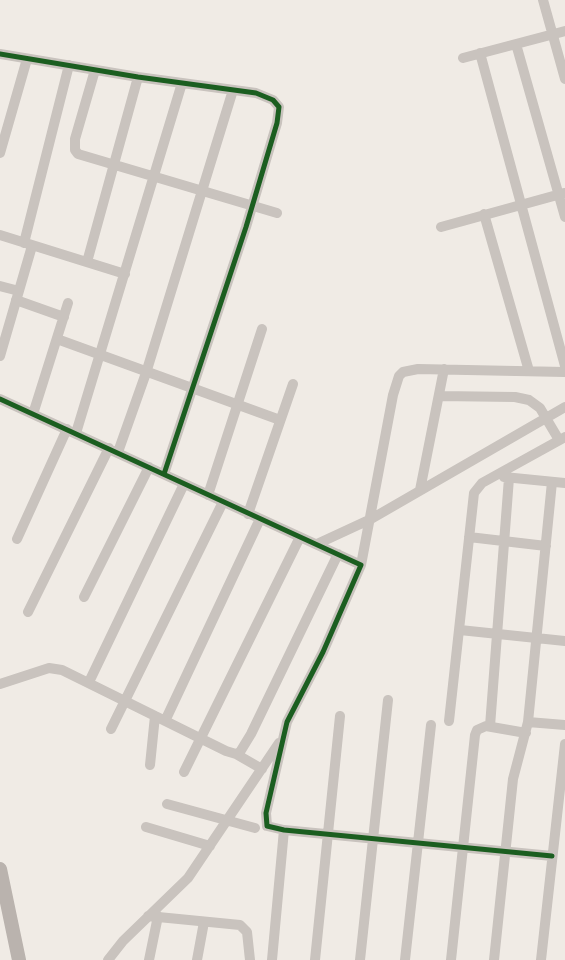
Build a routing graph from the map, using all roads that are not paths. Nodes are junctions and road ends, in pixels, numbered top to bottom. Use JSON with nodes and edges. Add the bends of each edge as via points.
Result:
{"nodes":[{"id":1,"x":543,"y":0,"type":"edge"},
{"id":2,"x":565,"y":31,"type":"edge"},
{"id":3,"x":552,"y":34,"type":"junction"},
{"id":4,"x":516,"y":44,"type":"junction"},
{"id":5,"x":480,"y":53,"type":"junction"},
{"id":6,"x":0,"y":54,"type":"edge"},
{"id":7,"x":463,"y":58,"type":"dead end"},
{"id":8,"x":28,"y":59,"type":"junction"},
{"id":9,"x":68,"y":66,"type":"junction"},
{"id":10,"x":95,"y":70,"type":"junction"},
{"id":11,"x":138,"y":77,"type":"junction"},
{"id":12,"x":565,"y":79,"type":"edge"},
{"id":13,"x":182,"y":83,"type":"junction"},
{"id":14,"x":232,"y":90,"type":"junction"},
{"id":15,"x":0,"y":153,"type":"edge"},
{"id":16,"x":113,"y":165,"type":"junction"},
{"id":17,"x":154,"y":176,"type":"junction"},
{"id":18,"x":202,"y":190,"type":"junction"},
{"id":19,"x":562,"y":193,"type":"edge"},
{"id":20,"x":521,"y":205,"type":"junction"},
{"id":21,"x":252,"y":206,"type":"junction"},
{"id":22,"x":277,"y":212,"type":"dead end"},
{"id":23,"x":484,"y":214,"type":"junction"},
{"id":24,"x":565,"y":217,"type":"edge"},
{"id":25,"x":441,"y":227,"type":"dead end"},
{"id":26,"x":0,"y":236,"type":"edge"},
{"id":27,"x":28,"y":244,"type":"junction"},
{"id":28,"x":87,"y":262,"type":"junction"},
{"id":29,"x":125,"y":274,"type":"junction"},
{"id":30,"x":0,"y":286,"type":"edge"},
{"id":31,"x":18,"y":296,"type":"junction"},
{"id":32,"x":68,"y":303,"type":"dead end"},
{"id":33,"x":64,"y":317,"type":"junction"},
{"id":34,"x":262,"y":329,"type":"dead end"},
{"id":35,"x":57,"y":339,"type":"junction"},
{"id":36,"x":0,"y":356,"type":"edge"},
{"id":37,"x":100,"y":356,"type":"junction"},
{"id":38,"x":565,"y":366,"type":"edge"},
{"id":39,"x":444,"y":369,"type":"junction"},
{"id":40,"x":529,"y":371,"type":"junction"},
{"id":41,"x":565,"y":372,"type":"edge"},
{"id":42,"x":146,"y":373,"type":"junction"},
{"id":43,"x":293,"y":384,"type":"dead end"},
{"id":44,"x":193,"y":390,"type":"junction"},
{"id":45,"x":439,"y":396,"type":"junction"},
{"id":46,"x":0,"y":399,"type":"edge"},
{"id":47,"x":235,"y":405,"type":"junction"},
{"id":48,"x":565,"y":407,"type":"edge"},
{"id":49,"x":33,"y":414,"type":"junction"},
{"id":50,"x":546,"y":418,"type":"junction"},
{"id":51,"x":280,"y":420,"type":"junction"},
{"id":52,"x":72,"y":431,"type":"junction"},
{"id":53,"x":562,"y":438,"type":"edge"},
{"id":54,"x":114,"y":450,"type":"junction"},
{"id":55,"x":149,"y":467,"type":"junction"},
{"id":56,"x":164,"y":474,"type":"junction"},
{"id":57,"x":493,"y":477,"type":"junction"},
{"id":58,"x":509,"y":478,"type":"junction"},
{"id":59,"x":552,"y":482,"type":"junction"},
{"id":60,"x":565,"y":483,"type":"edge"},
{"id":61,"x":184,"y":484,"type":"junction"},
{"id":62,"x":420,"y":490,"type":"junction"},
{"id":63,"x":208,"y":495,"type":"junction"},
{"id":64,"x":223,"y":502,"type":"junction"},
{"id":65,"x":248,"y":514,"type":"junction"},
{"id":66,"x":260,"y":519,"type":"junction"},
{"id":67,"x":371,"y":519,"type":"junction"},
{"id":68,"x":300,"y":537,"type":"junction"},
{"id":69,"x":469,"y":537,"type":"junction"},
{"id":70,"x":17,"y":539,"type":"dead end"},
{"id":71,"x":505,"y":542,"type":"junction"},
{"id":72,"x":317,"y":544,"type":"junction"},
{"id":73,"x":546,"y":546,"type":"junction"},
{"id":74,"x":338,"y":554,"type":"junction"},
{"id":75,"x":360,"y":565,"type":"junction"},
{"id":76,"x":84,"y":597,"type":"dead end"},
{"id":77,"x":28,"y":612,"type":"dead end"},
{"id":78,"x":460,"y":630,"type":"junction"},
{"id":79,"x":498,"y":634,"type":"junction"},
{"id":80,"x":537,"y":638,"type":"junction"},
{"id":81,"x":565,"y":641,"type":"edge"},
{"id":82,"x":89,"y":682,"type":"junction"},
{"id":83,"x":0,"y":684,"type":"edge"},
{"id":84,"x":124,"y":700,"type":"junction"},
{"id":85,"x":388,"y":700,"type":"dead end"},
{"id":86,"x":155,"y":716,"type":"junction"},
{"id":87,"x":340,"y":716,"type":"dead end"},
{"id":88,"x":165,"y":721,"type":"junction"},
{"id":89,"x":449,"y":721,"type":"dead end"},
{"id":90,"x":528,"y":722,"type":"junction"},
{"id":91,"x":431,"y":725,"type":"dead end"},
{"id":92,"x":565,"y":725,"type":"edge"},
{"id":93,"x":490,"y":726,"type":"junction"},
{"id":94,"x":111,"y":728,"type":"dead end"},
{"id":95,"x":526,"y":733,"type":"junction"},
{"id":96,"x":201,"y":738,"type":"junction"},
{"id":97,"x":282,"y":738,"type":"junction"},
{"id":98,"x":565,"y":744,"type":"edge"},
{"id":99,"x":236,"y":754,"type":"junction"},
{"id":100,"x":150,"y":765,"type":"dead end"},
{"id":101,"x":262,"y":769,"type":"junction"},
{"id":102,"x":184,"y":772,"type":"dead end"},
{"id":103,"x":562,"y":798,"type":"edge"},
{"id":104,"x":167,"y":804,"type":"dead end"},
{"id":105,"x":227,"y":820,"type":"junction"},
{"id":106,"x":146,"y":827,"type":"dead end"},
{"id":107,"x":256,"y":828,"type":"dead end"},
{"id":108,"x":284,"y":830,"type":"junction"},
{"id":109,"x":328,"y":833,"type":"junction"},
{"id":110,"x":374,"y":838,"type":"junction"},
{"id":111,"x":417,"y":842,"type":"junction"},
{"id":112,"x":210,"y":846,"type":"junction"},
{"id":113,"x":463,"y":847,"type":"junction"},
{"id":114,"x":506,"y":852,"type":"junction"},
{"id":115,"x":552,"y":856,"type":"junction"},
{"id":116,"x":0,"y":869,"type":"edge"},
{"id":117,"x":153,"y":916,"type":"junction"},
{"id":118,"x":204,"y":922,"type":"junction"},
{"id":119,"x":20,"y":960,"type":"edge"},
{"id":120,"x":108,"y":960,"type":"edge"},
{"id":121,"x":149,"y":960,"type":"edge"},
{"id":122,"x":197,"y":960,"type":"edge"},
{"id":123,"x":250,"y":960,"type":"edge"},
{"id":124,"x":272,"y":960,"type":"edge"},
{"id":125,"x":315,"y":960,"type":"edge"},
{"id":126,"x":360,"y":960,"type":"edge"},
{"id":127,"x":405,"y":960,"type":"edge"},
{"id":128,"x":451,"y":960,"type":"edge"},
{"id":129,"x":494,"y":960,"type":"edge"},
{"id":130,"x":541,"y":960,"type":"edge"}],
"edges":[{"from":1,"to":3,"type":"street"},
{"from":2,"to":3,"type":"street"},
{"from":3,"to":4,"type":"street"},
{"from":3,"to":12,"type":"street"},
{"from":4,"to":5,"type":"street"},
{"from":4,"to":19,"type":"street"},
{"from":5,"to":7,"type":"street"},
{"from":5,"to":20,"type":"street"},
{"from":6,"to":8,"type":"street"},
{"from":8,"to":9,"type":"street"},
{"from":8,"to":15,"type":"street"},
{"from":9,"to":10,"type":"street"},
{"from":9,"to":27,"type":"street"},
{"from":10,"to":11,"type":"street"},
{"from":10,"to":16,"type":"street","via":[[75,139],[75,150],[83,156]]},
{"from":11,"to":13,"type":"street"},
{"from":11,"to":16,"type":"street"},
{"from":13,"to":14,"type":"street"},
{"from":13,"to":17,"type":"street"},
{"from":14,"to":18,"type":"street"},
{"from":14,"to":21,"type":"street","via":[[263,95],[279,107]]},
{"from":16,"to":17,"type":"street"},
{"from":16,"to":28,"type":"street"},
{"from":17,"to":18,"type":"street"},
{"from":17,"to":29,"type":"street"},
{"from":18,"to":21,"type":"street"},
{"from":18,"to":42,"type":"street"},
{"from":19,"to":20,"type":"street"},
{"from":19,"to":24,"type":"street"},
{"from":20,"to":23,"type":"street"},
{"from":20,"to":38,"type":"street"},
{"from":21,"to":22,"type":"street"},
{"from":21,"to":44,"type":"street"},
{"from":23,"to":25,"type":"street"},
{"from":23,"to":40,"type":"street"},
{"from":26,"to":27,"type":"street"},
{"from":27,"to":28,"type":"street"},
{"from":27,"to":31,"type":"street"},
{"from":28,"to":29,"type":"street"},
{"from":29,"to":37,"type":"street"},
{"from":30,"to":31,"type":"street"},
{"from":31,"to":33,"type":"street"},
{"from":31,"to":36,"type":"street"},
{"from":32,"to":33,"type":"street"},
{"from":33,"to":35,"type":"street"},
{"from":34,"to":47,"type":"street"},
{"from":35,"to":37,"type":"street"},
{"from":35,"to":49,"type":"street"},
{"from":37,"to":42,"type":"street"},
{"from":37,"to":52,"type":"street"},
{"from":39,"to":40,"type":"street"},
{"from":39,"to":45,"type":"street"},
{"from":39,"to":67,"type":"street","via":[[410,369],[399,376]]},
{"from":40,"to":41,"type":"street"},
{"from":42,"to":44,"type":"street"},
{"from":42,"to":54,"type":"street"},
{"from":43,"to":51,"type":"street"},
{"from":44,"to":47,"type":"street"},
{"from":44,"to":56,"type":"street"},
{"from":45,"to":50,"type":"street","via":[[523,398],[535,403]]},
{"from":45,"to":62,"type":"street"},
{"from":46,"to":49,"type":"street"},
{"from":47,"to":51,"type":"street"},
{"from":47,"to":63,"type":"street"},
{"from":48,"to":50,"type":"street"},
{"from":49,"to":52,"type":"street"},
{"from":50,"to":53,"type":"street"},
{"from":50,"to":62,"type":"street"},
{"from":51,"to":65,"type":"street"},
{"from":52,"to":54,"type":"street"},
{"from":52,"to":70,"type":"street"},
{"from":53,"to":57,"type":"street"},
{"from":54,"to":55,"type":"street"},
{"from":54,"to":77,"type":"street"},
{"from":55,"to":56,"type":"street"},
{"from":55,"to":76,"type":"street"},
{"from":56,"to":61,"type":"street"},
{"from":57,"to":58,"type":"street"},
{"from":57,"to":69,"type":"street","via":[[474,493]]},
{"from":58,"to":59,"type":"street"},
{"from":58,"to":71,"type":"street"},
{"from":59,"to":60,"type":"street"},
{"from":59,"to":73,"type":"street"},
{"from":61,"to":63,"type":"street"},
{"from":61,"to":82,"type":"street"},
{"from":62,"to":67,"type":"street"},
{"from":63,"to":64,"type":"street"},
{"from":64,"to":65,"type":"street"},
{"from":64,"to":84,"type":"street"},
{"from":65,"to":66,"type":"street"},
{"from":66,"to":68,"type":"street"},
{"from":66,"to":88,"type":"street"},
{"from":67,"to":72,"type":"street"},
{"from":67,"to":75,"type":"street"},
{"from":68,"to":72,"type":"street"},
{"from":68,"to":96,"type":"street"},
{"from":69,"to":71,"type":"street"},
{"from":69,"to":78,"type":"street"},
{"from":71,"to":73,"type":"street"},
{"from":71,"to":79,"type":"street"},
{"from":72,"to":74,"type":"street"},
{"from":73,"to":80,"type":"street"},
{"from":74,"to":75,"type":"street"},
{"from":74,"to":99,"type":"street","via":[[246,744]]},
{"from":75,"to":97,"type":"street"},
{"from":78,"to":79,"type":"street"},
{"from":78,"to":89,"type":"street"},
{"from":79,"to":80,"type":"street"},
{"from":79,"to":93,"type":"street"},
{"from":80,"to":81,"type":"street"},
{"from":80,"to":90,"type":"street"},
{"from":82,"to":83,"type":"street","via":[[55,668]]},
{"from":82,"to":84,"type":"street"},
{"from":84,"to":86,"type":"street"},
{"from":84,"to":94,"type":"street"},
{"from":85,"to":110,"type":"street"},
{"from":86,"to":88,"type":"street"},
{"from":86,"to":100,"type":"street"},
{"from":87,"to":109,"type":"street"},
{"from":88,"to":96,"type":"street"},
{"from":90,"to":92,"type":"street"},
{"from":90,"to":95,"type":"street"},
{"from":91,"to":111,"type":"street"},
{"from":93,"to":95,"type":"street"},
{"from":93,"to":113,"type":"street","via":[[480,727],[474,735]]},
{"from":95,"to":114,"type":"street","via":[[514,779]]},
{"from":96,"to":99,"type":"street"},
{"from":96,"to":102,"type":"street"},
{"from":97,"to":101,"type":"street"},
{"from":97,"to":108,"type":"street","via":[[266,820],[270,827]]},
{"from":98,"to":103,"type":"street"},
{"from":99,"to":101,"type":"street"},
{"from":101,"to":105,"type":"street"},
{"from":103,"to":115,"type":"street"},
{"from":104,"to":105,"type":"street"},
{"from":105,"to":107,"type":"street"},
{"from":105,"to":112,"type":"street"},
{"from":106,"to":112,"type":"street"},
{"from":108,"to":109,"type":"street"},
{"from":108,"to":124,"type":"street"},
{"from":109,"to":110,"type":"street"},
{"from":109,"to":125,"type":"street"},
{"from":110,"to":111,"type":"street"},
{"from":110,"to":126,"type":"street"},
{"from":111,"to":113,"type":"street"},
{"from":111,"to":127,"type":"street"},
{"from":112,"to":117,"type":"street","via":[[181,886]]},
{"from":113,"to":114,"type":"street"},
{"from":113,"to":128,"type":"street"},
{"from":114,"to":115,"type":"street"},
{"from":114,"to":129,"type":"street"},
{"from":115,"to":130,"type":"street"},
{"from":116,"to":119,"type":"main road"},
{"from":117,"to":118,"type":"street"},
{"from":117,"to":120,"type":"street"},
{"from":117,"to":121,"type":"street"},
{"from":118,"to":122,"type":"street"},
{"from":118,"to":123,"type":"street","via":[[243,926],[248,937]]}]}
